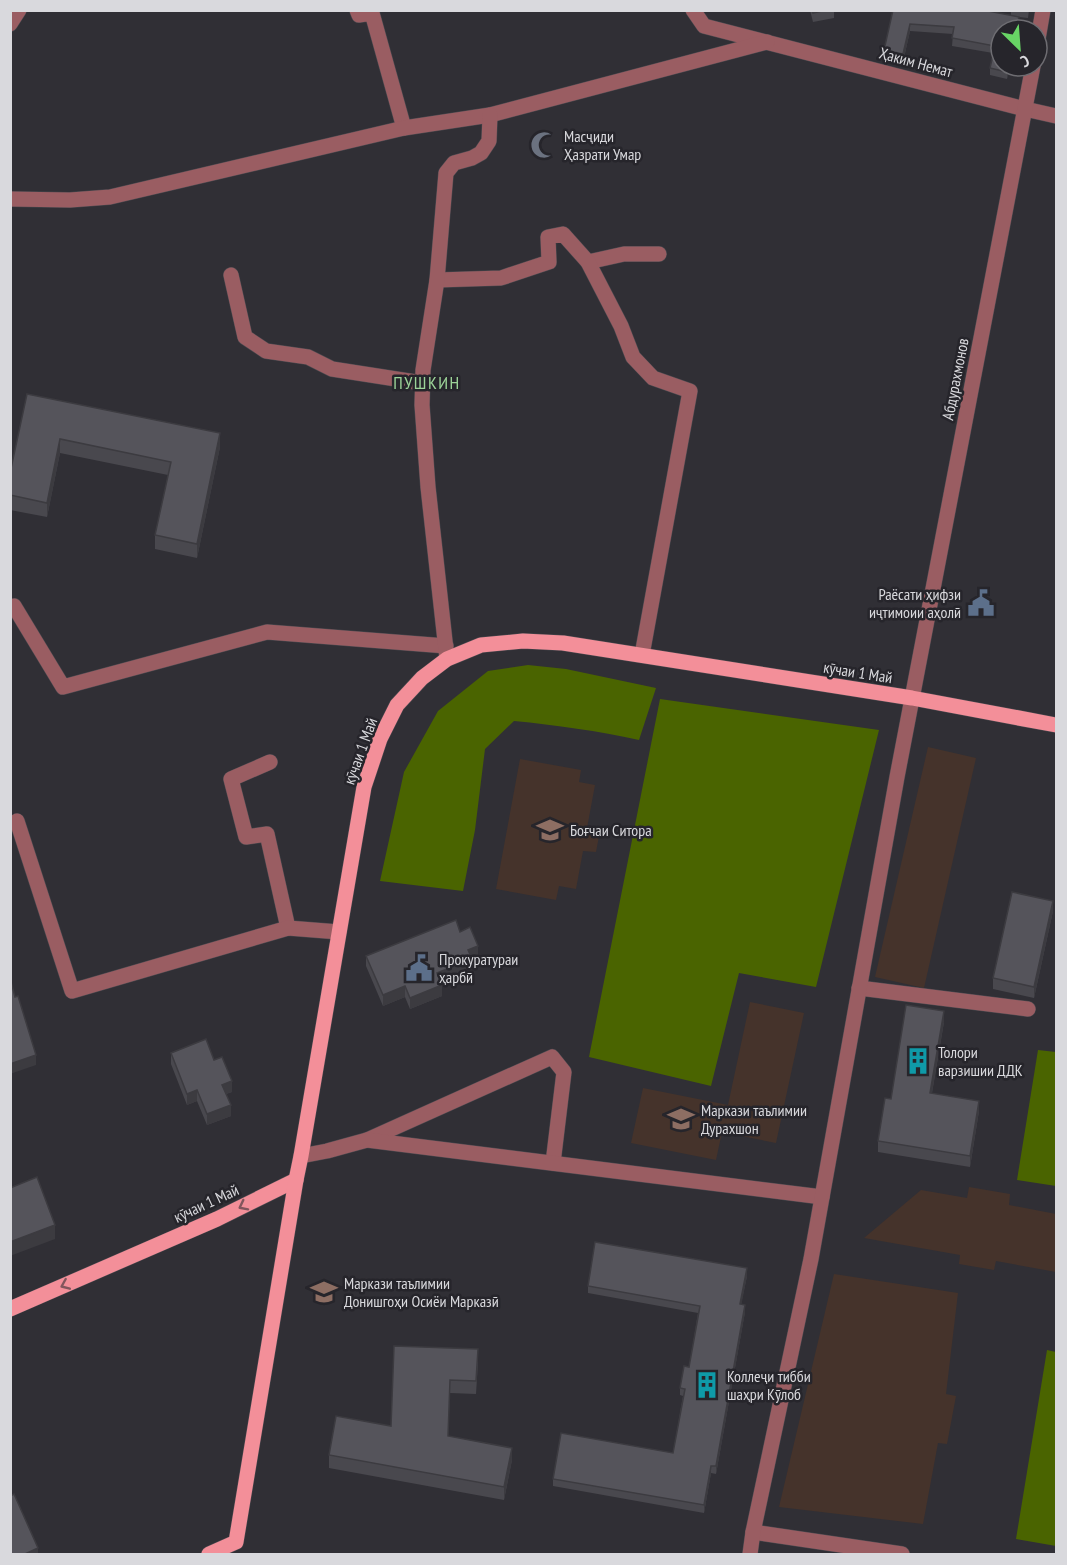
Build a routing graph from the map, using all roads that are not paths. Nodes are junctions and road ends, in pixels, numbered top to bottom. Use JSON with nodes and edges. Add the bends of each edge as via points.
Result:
{"nodes":[{"id":1,"x":19,"y":10,"type":"edge"},
{"id":2,"x":357,"y":10,"type":"edge"},
{"id":3,"x":693,"y":10,"type":"edge"},
{"id":4,"x":10,"y":24,"type":"edge"},
{"id":5,"x":767,"y":42,"type":"junction"},
{"id":6,"x":1031,"y":78,"type":"edge"},
{"id":7,"x":1025,"y":109,"type":"junction"},
{"id":8,"x":490,"y":115,"type":"junction"},
{"id":9,"x":1056,"y":116,"type":"edge"},
{"id":10,"x":404,"y":128,"type":"junction"},
{"id":11,"x":10,"y":198,"type":"edge"},
{"id":12,"x":659,"y":254,"type":"dead end"},
{"id":13,"x":588,"y":262,"type":"junction"},
{"id":14,"x":231,"y":275,"type":"dead end"},
{"id":15,"x":437,"y":280,"type":"junction"},
{"id":16,"x":422,"y":383,"type":"junction"},
{"id":17,"x":10,"y":607,"type":"edge"},
{"id":18,"x":447,"y":653,"type":"junction"},
{"id":19,"x":642,"y":655,"type":"junction"},
{"id":20,"x":912,"y":698,"type":"junction"},
{"id":21,"x":1056,"y":725,"type":"edge"},
{"id":22,"x":270,"y":762,"type":"dead end"},
{"id":23,"x":17,"y":821,"type":"dead end"},
{"id":24,"x":288,"y":928,"type":"junction"},
{"id":25,"x":339,"y":932,"type":"junction"},
{"id":26,"x":859,"y":988,"type":"junction"},
{"id":27,"x":1028,"y":1010,"type":"dead end"},
{"id":28,"x":367,"y":1140,"type":"junction"},
{"id":29,"x":301,"y":1156,"type":"junction"},
{"id":30,"x":553,"y":1163,"type":"junction"},
{"id":31,"x":296,"y":1180,"type":"junction"},
{"id":32,"x":822,"y":1197,"type":"junction"},
{"id":33,"x":10,"y":1309,"type":"edge"},
{"id":34,"x":753,"y":1532,"type":"junction"},
{"id":35,"x":234,"y":1548,"type":"edge"},
{"id":36,"x":209,"y":1554,"type":"edge"},
{"id":37,"x":750,"y":1554,"type":"edge"},
{"id":38,"x":902,"y":1554,"type":"edge"}],
"edges":[{"from":1,"to":4,"type":"street"},
{"from":2,"to":10,"type":"street","via":[[359,15],[372,13]]},
{"from":3,"to":5,"type":"street","name":"Ҳаким Немат","via":[[704,26]]},
{"from":5,"to":7,"type":"street","name":"Ҳаким Немат"},
{"from":5,"to":8,"type":"street"},
{"from":6,"to":7,"type":"street","name":"Абдурахмонов"},
{"from":7,"to":9,"type":"street","name":"Ҳаким Немат"},
{"from":7,"to":20,"type":"street","name":"Абдурахмонов"},
{"from":8,"to":10,"type":"street"},
{"from":8,"to":15,"type":"street","via":[[489,141],[481,153],[454,163],[446,173]]},
{"from":10,"to":11,"type":"street","via":[[110,197]]},
{"from":12,"to":13,"type":"street","via":[[624,254]]},
{"from":13,"to":15,"type":"street","via":[[563,234],[548,237],[549,262],[501,278]]},
{"from":13,"to":19,"type":"street","via":[[633,357],[653,378],[690,391]]},
{"from":14,"to":16,"type":"street","via":[[245,337],[266,351],[308,357],[332,369]]},
{"from":15,"to":16,"type":"street"},
{"from":16,"to":18,"type":"street","via":[[428,487]]},
{"from":17,"to":18,"type":"street","via":[[14,606],[63,687],[267,632]]},
{"from":18,"to":19,"type":"main road","name":"кӯчаи 1 Май","via":[[523,641]]},
{"from":18,"to":25,"type":"main road","name":"кӯчаи 1 Май","via":[[397,705],[380,739],[364,787]]},
{"from":19,"to":20,"type":"main road","name":"кӯчаи 1 Май"},
{"from":20,"to":21,"type":"main road","name":"кӯчаи 1 Май"},
{"from":20,"to":26,"type":"street","name":"Абдурахмонов"},
{"from":22,"to":24,"type":"street","via":[[231,780],[246,837],[267,834]]},
{"from":23,"to":24,"type":"street","via":[[72,991]]},
{"from":24,"to":25,"type":"street"},
{"from":25,"to":29,"type":"main road","name":"кӯчаи 1 Май"},
{"from":26,"to":27,"type":"street"},
{"from":26,"to":32,"type":"street","name":"Абдурахмонов"},
{"from":28,"to":29,"type":"street"},
{"from":28,"to":30,"type":"street"},
{"from":28,"to":30,"type":"street","via":[[552,1057],[564,1071]]},
{"from":29,"to":31,"type":"main road","name":"кӯчаи 1 Май"},
{"from":30,"to":32,"type":"street"},
{"from":31,"to":33,"type":"main road","name":"кӯчаи 1 Май","one_way":true,"via":[[218,1219]]},
{"from":31,"to":35,"type":"main road"},
{"from":32,"to":34,"type":"street","name":"Абдурахмонов"},
{"from":34,"to":37,"type":"street","name":"Абдурахмонов"},
{"from":34,"to":38,"type":"street"},
{"from":35,"to":36,"type":"main road"}]}
